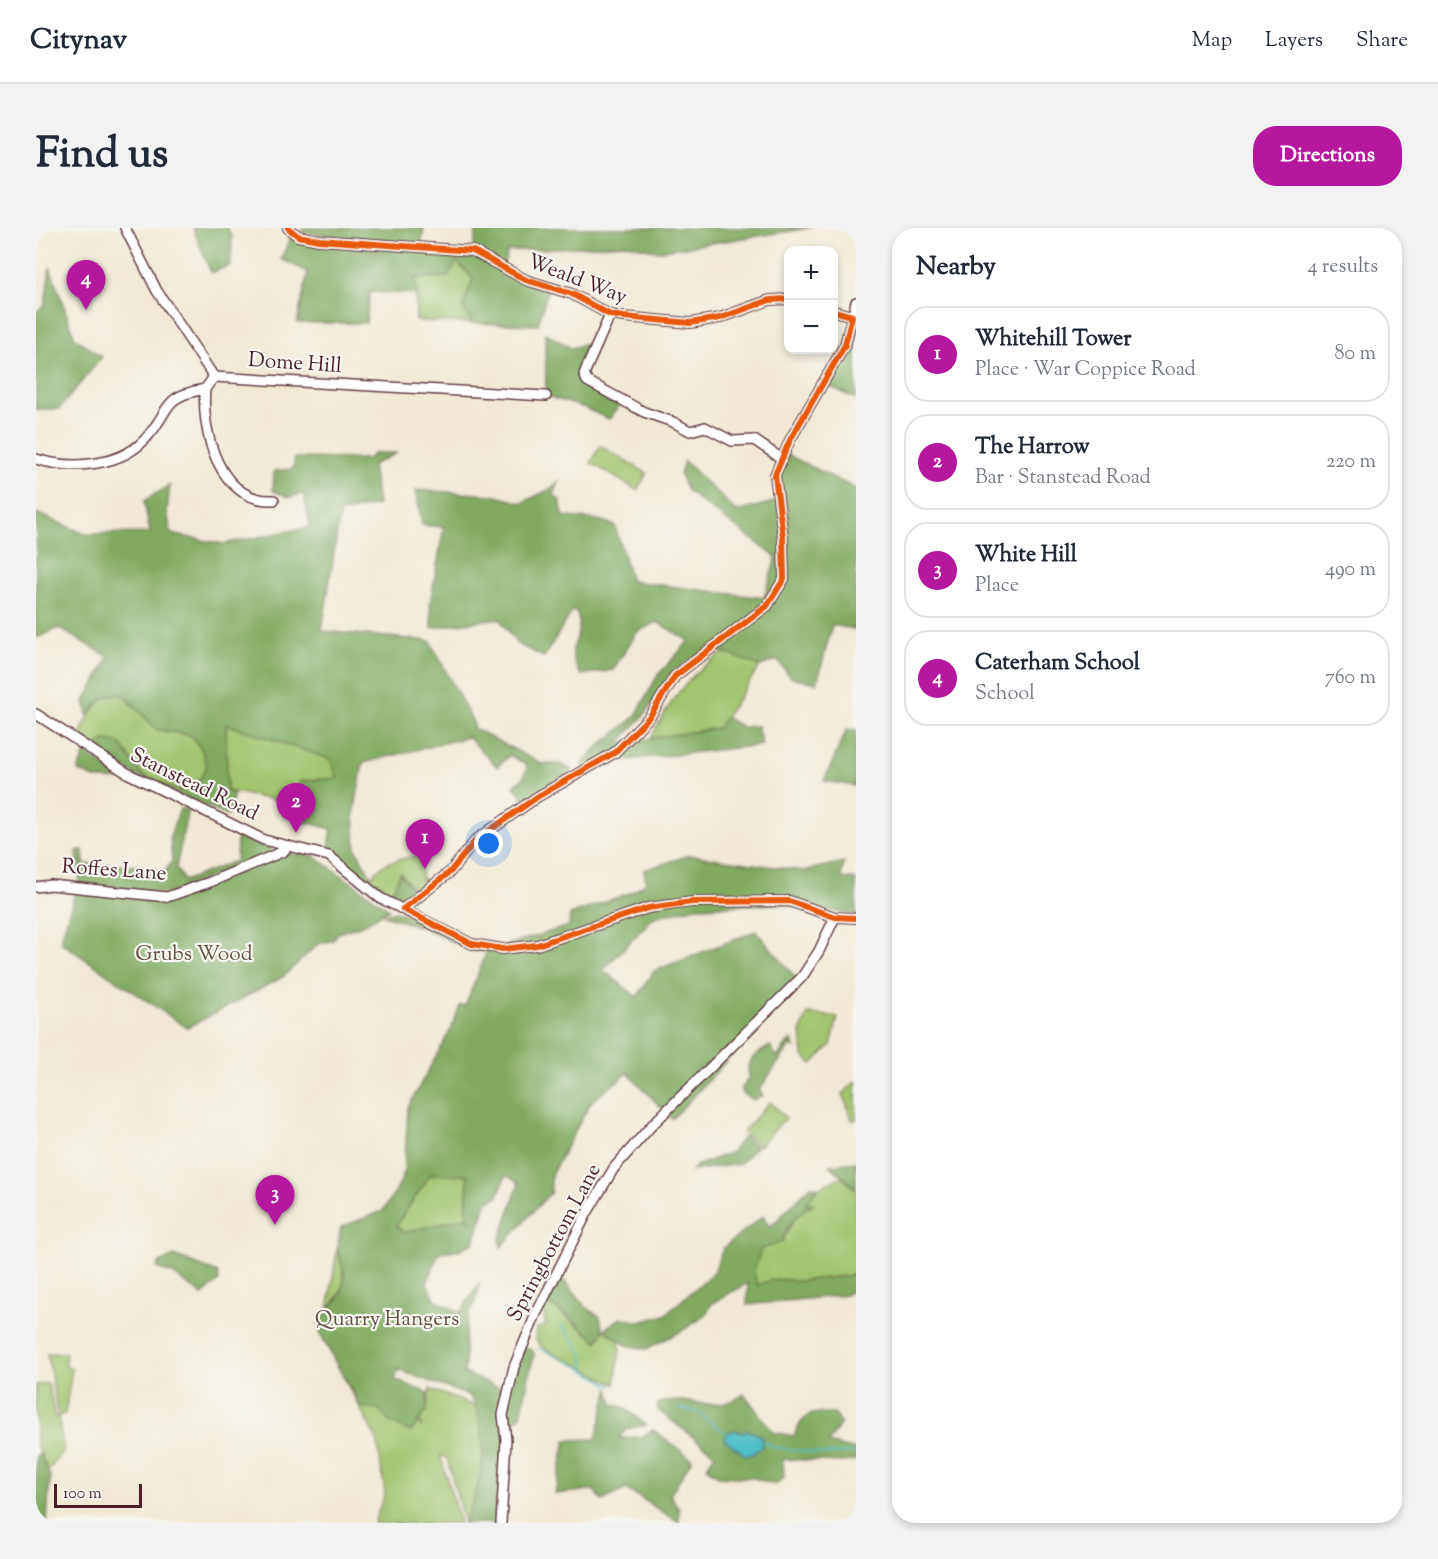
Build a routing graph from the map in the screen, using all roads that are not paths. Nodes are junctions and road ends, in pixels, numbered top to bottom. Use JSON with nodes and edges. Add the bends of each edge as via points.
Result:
{"nodes":[{"id":1,"x":124,"y":228,"type":"edge"},
{"id":2,"x":288,"y":228,"type":"edge"},
{"id":3,"x":784,"y":299,"type":"edge"},
{"id":4,"x":856,"y":302,"type":"edge"},
{"id":5,"x":838,"y":312,"type":"edge"},
{"id":6,"x":610,"y":315,"type":"junction"},
{"id":7,"x":852,"y":316,"type":"junction"},
{"id":8,"x":214,"y":377,"type":"junction"},
{"id":9,"x":205,"y":389,"type":"junction"},
{"id":10,"x":546,"y":396,"type":"dead end"},
{"id":11,"x":36,"y":459,"type":"edge"},
{"id":12,"x":782,"y":459,"type":"junction"},
{"id":13,"x":274,"y":500,"type":"dead end"},
{"id":14,"x":36,"y":714,"type":"edge"},
{"id":15,"x":288,"y":846,"type":"junction"},
{"id":16,"x":36,"y":887,"type":"edge"},
{"id":17,"x":403,"y":909,"type":"junction"},
{"id":18,"x":835,"y":917,"type":"junction"},
{"id":19,"x":856,"y":918,"type":"edge"},
{"id":20,"x":501,"y":1523,"type":"edge"}],
"edges":[{"from":1,"to":8,"type":"street","via":[[158,291]]},
{"from":2,"to":6,"type":"street","name":"Weald Way","via":[[298,236],[319,240],[473,250],[526,280],[585,300]]},
{"from":3,"to":6,"type":"street","name":"Weald Way","via":[[690,323]]},
{"from":4,"to":7,"type":"street"},
{"from":5,"to":7,"type":"street"},
{"from":6,"to":12,"type":"street","via":[[584,374],[587,381],[690,431],[705,427],[732,441],[754,440]]},
{"from":7,"to":12,"type":"street","via":[[845,345],[807,407]]},
{"from":8,"to":9,"type":"street"},
{"from":8,"to":10,"type":"street","name":"Dome Hill"},
{"from":9,"to":11,"type":"street","via":[[170,401],[148,437],[116,457],[98,464]]},
{"from":9,"to":13,"type":"street","via":[[208,434],[223,473],[235,489],[266,501]]},
{"from":12,"to":17,"type":"street","via":[[775,475],[784,579],[767,606],[675,676],[650,716],[614,753],[537,796],[476,840],[450,873]]},
{"from":14,"to":15,"type":"street","name":"Stanstead Road","via":[[127,772],[264,840]]},
{"from":15,"to":16,"type":"street","name":"Roffes Lane","via":[[284,851],[167,897],[51,885]]},
{"from":15,"to":17,"type":"street","name":"Stanstead Road","via":[[329,856],[380,898]]},
{"from":17,"to":18,"type":"street","name":"Stanstead Road","via":[[472,944],[503,949],[537,945],[648,908],[692,902],[789,901]]},
{"from":18,"to":19,"type":"street","name":"Stanstead Road"},
{"from":18,"to":20,"type":"street","name":"Springbottom Lane","via":[[802,977],[652,1125],[614,1168],[587,1213],[514,1367],[503,1415],[506,1441]]}]}
